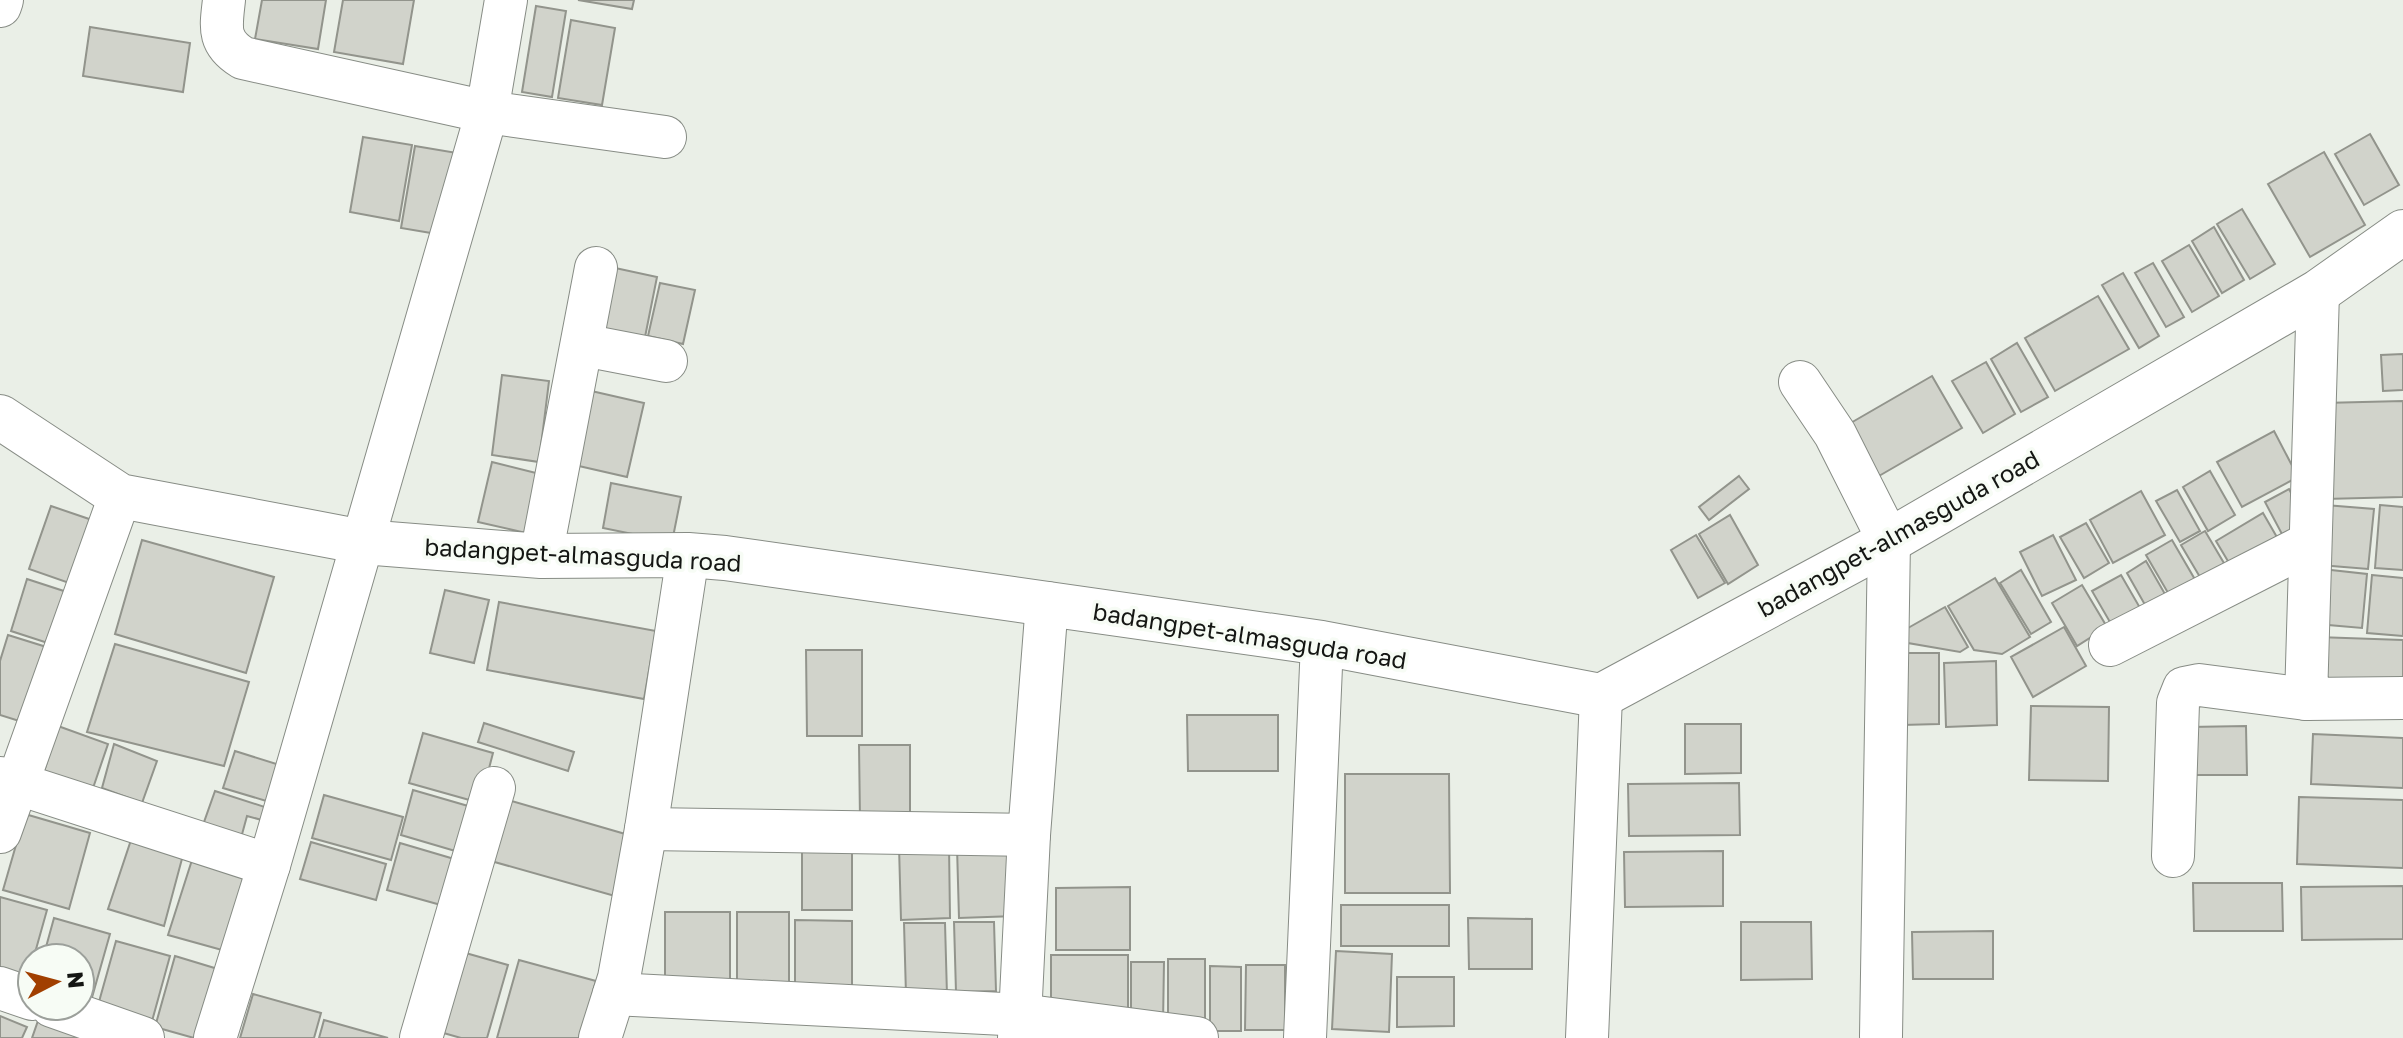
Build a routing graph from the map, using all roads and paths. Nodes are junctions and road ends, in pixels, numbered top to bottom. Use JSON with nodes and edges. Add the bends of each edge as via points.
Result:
{"nodes":[{"id":1,"x":2,"y":0,"type":"edge"},
{"id":2,"x":224,"y":0,"type":"edge"},
{"id":3,"x":506,"y":0,"type":"edge"},
{"id":4,"x":0,"y":6,"type":"edge"},
{"id":5,"x":487,"y":112,"type":"junction"},
{"id":6,"x":665,"y":137,"type":"dead end"},
{"id":7,"x":2403,"y":232,"type":"edge"},
{"id":8,"x":596,"y":268,"type":"dead end"},
{"id":9,"x":2318,"y":292,"type":"junction"},
{"id":10,"x":583,"y":345,"type":"junction"},
{"id":11,"x":666,"y":361,"type":"dead end"},
{"id":12,"x":1800,"y":382,"type":"dead end"},
{"id":13,"x":0,"y":417,"type":"edge"},
{"id":14,"x":120,"y":496,"type":"junction"},
{"id":15,"x":1889,"y":541,"type":"junction"},
{"id":16,"x":363,"y":542,"type":"junction"},
{"id":17,"x":2310,"y":543,"type":"junction"},
{"id":18,"x":688,"y":555,"type":"junction"},
{"id":19,"x":541,"y":556,"type":"junction"},
{"id":20,"x":1047,"y":603,"type":"junction"},
{"id":21,"x":1322,"y":643,"type":"junction"},
{"id":22,"x":2110,"y":645,"type":"dead end"},
{"id":23,"x":1601,"y":696,"type":"junction"},
{"id":24,"x":2403,"y":698,"type":"edge"},
{"id":25,"x":2306,"y":699,"type":"junction"},
{"id":26,"x":8,"y":782,"type":"edge"},
{"id":27,"x":494,"y":788,"type":"dead end"},
{"id":28,"x":646,"y":829,"type":"junction"},
{"id":29,"x":0,"y":832,"type":"edge"},
{"id":30,"x":1029,"y":835,"type":"junction"},
{"id":31,"x":2173,"y":856,"type":"dead end"},
{"id":32,"x":269,"y":865,"type":"junction"},
{"id":33,"x":614,"y":994,"type":"junction"},
{"id":34,"x":96,"y":1021,"type":"edge"},
{"id":35,"x":1020,"y":1026,"type":"edge"},
{"id":36,"x":1879,"y":1037,"type":"edge"},
{"id":37,"x":143,"y":1038,"type":"edge"},
{"id":38,"x":215,"y":1038,"type":"edge"},
{"id":39,"x":421,"y":1038,"type":"edge"},
{"id":40,"x":600,"y":1038,"type":"edge"},
{"id":41,"x":1197,"y":1038,"type":"edge"},
{"id":42,"x":1305,"y":1038,"type":"edge"},
{"id":43,"x":1587,"y":1038,"type":"edge"}],
"edges":[{"from":1,"to":4,"type":"street"},
{"from":2,"to":5,"type":"street","via":[[221,31],[230,50],[243,58]]},
{"from":3,"to":5,"type":"street"},
{"from":5,"to":6,"type":"street"},
{"from":5,"to":16,"type":"street"},
{"from":7,"to":9,"type":"street","name":"badangpet-almasguda road"},
{"from":8,"to":10,"type":"street"},
{"from":9,"to":15,"type":"street","name":"badangpet-almasguda road"},
{"from":9,"to":17,"type":"street"},
{"from":10,"to":11,"type":"street"},
{"from":10,"to":19,"type":"street"},
{"from":12,"to":15,"type":"street","via":[[1835,434]]},
{"from":13,"to":14,"type":"street","name":"badangpet-almasguda road"},
{"from":14,"to":16,"type":"street","name":"badangpet-almasguda road"},
{"from":14,"to":26,"type":"street"},
{"from":15,"to":23,"type":"street","name":"badangpet-almasguda road"},
{"from":15,"to":36,"type":"street"},
{"from":16,"to":19,"type":"street","name":"badangpet-almasguda road"},
{"from":16,"to":32,"type":"street"},
{"from":17,"to":22,"type":"street"},
{"from":17,"to":25,"type":"street"},
{"from":18,"to":19,"type":"street","name":"badangpet-almasguda road"},
{"from":18,"to":20,"type":"street","name":"badangpet-almasguda road"},
{"from":18,"to":28,"type":"street"},
{"from":20,"to":21,"type":"street","name":"badangpet-almasguda road"},
{"from":20,"to":30,"type":"street"},
{"from":21,"to":23,"type":"street","name":"badangpet-almasguda road"},
{"from":21,"to":42,"type":"street"},
{"from":23,"to":43,"type":"street"},
{"from":24,"to":25,"type":"street"},
{"from":25,"to":31,"type":"street","via":[[2199,685],[2184,688],[2178,703]]},
{"from":26,"to":29,"type":"street"},
{"from":26,"to":32,"type":"street"},
{"from":27,"to":39,"type":"street"},
{"from":28,"to":30,"type":"street"},
{"from":28,"to":33,"type":"street"},
{"from":30,"to":35,"type":"street"},
{"from":32,"to":38,"type":"street"},
{"from":33,"to":35,"type":"street"},
{"from":33,"to":40,"type":"street"},
{"from":34,"to":37,"type":"street"},
{"from":35,"to":41,"type":"street"}]}
